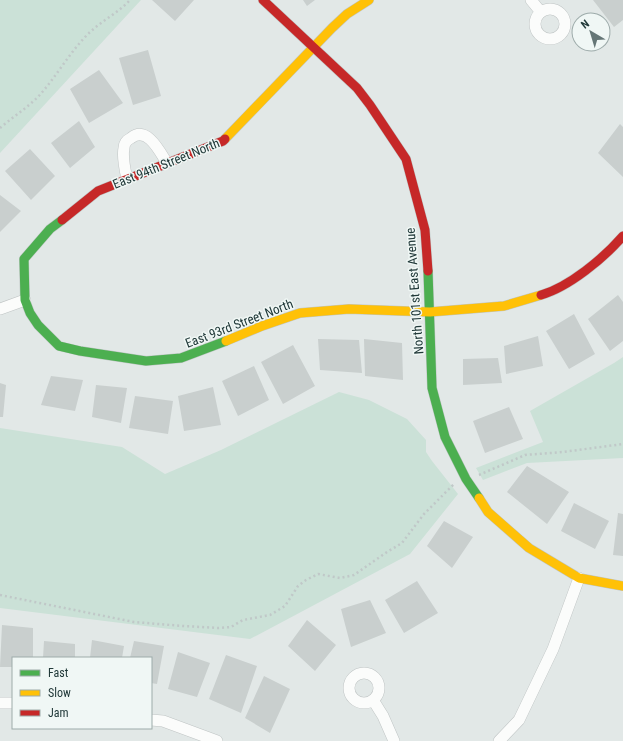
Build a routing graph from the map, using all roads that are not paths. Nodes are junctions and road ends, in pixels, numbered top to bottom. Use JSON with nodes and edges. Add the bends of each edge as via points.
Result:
{"nodes":[{"id":1,"x":263,"y":0,"type":"edge"},
{"id":2,"x":369,"y":0,"type":"edge"},
{"id":3,"x":531,"y":0,"type":"edge"},
{"id":4,"x":540,"y":11,"type":"dead end"},
{"id":5,"x":314,"y":47,"type":"junction"},
{"id":6,"x":167,"y":163,"type":"junction"},
{"id":7,"x":127,"y":179,"type":"junction"},
{"id":8,"x":623,"y":236,"type":"edge"},
{"id":9,"x":25,"y":300,"type":"junction"},
{"id":10,"x":0,"y":309,"type":"edge"},
{"id":11,"x":430,"y":312,"type":"junction"},
{"id":12,"x":579,"y":578,"type":"junction"},
{"id":13,"x":623,"y":586,"type":"edge"},
{"id":14,"x":373,"y":700,"type":"dead end"},
{"id":15,"x":0,"y":703,"type":"edge"},
{"id":16,"x":12,"y":703,"type":"edge"},
{"id":17,"x":152,"y":720,"type":"edge"},
{"id":18,"x":217,"y":741,"type":"edge"},
{"id":19,"x":394,"y":741,"type":"edge"},
{"id":20,"x":499,"y":741,"type":"edge"}],
"edges":[{"from":1,"to":5,"type":"street","name":"North 101st East Avenue"},
{"from":2,"to":5,"type":"street","name":"East 94th Street North","via":[[347,14]]},
{"from":3,"to":4,"type":"street"},
{"from":5,"to":6,"type":"street","name":"East 94th Street North","via":[[223,141]]},
{"from":5,"to":11,"type":"street","name":"North 101st East Avenue","via":[[357,88],[406,159],[425,230]]},
{"from":6,"to":7,"type":"street","name":"East 94th Street North"},
{"from":6,"to":7,"type":"street","via":[[147,136],[132,136],[123,148]]},
{"from":7,"to":9,"type":"street","name":"East 94th Street North","via":[[98,191],[50,229],[24,260]]},
{"from":8,"to":11,"type":"street","name":"East 93rd Street North","via":[[612,249],[582,273],[552,292],[504,306]]},
{"from":9,"to":10,"type":"street"},
{"from":9,"to":11,"type":"street","name":"East 93rd Street North","via":[[38,325],[59,346],[146,362],[180,358],[300,313],[349,309]]},
{"from":11,"to":12,"type":"street","name":"North 101st East Avenue","via":[[432,388],[445,437],[466,479],[488,512],[523,543]]},
{"from":12,"to":13,"type":"street"},
{"from":12,"to":20,"type":"street","via":[[553,649],[519,720]]},
{"from":14,"to":19,"type":"street"},
{"from":15,"to":16,"type":"street"},
{"from":17,"to":18,"type":"street","via":[[163,721]]}]}
